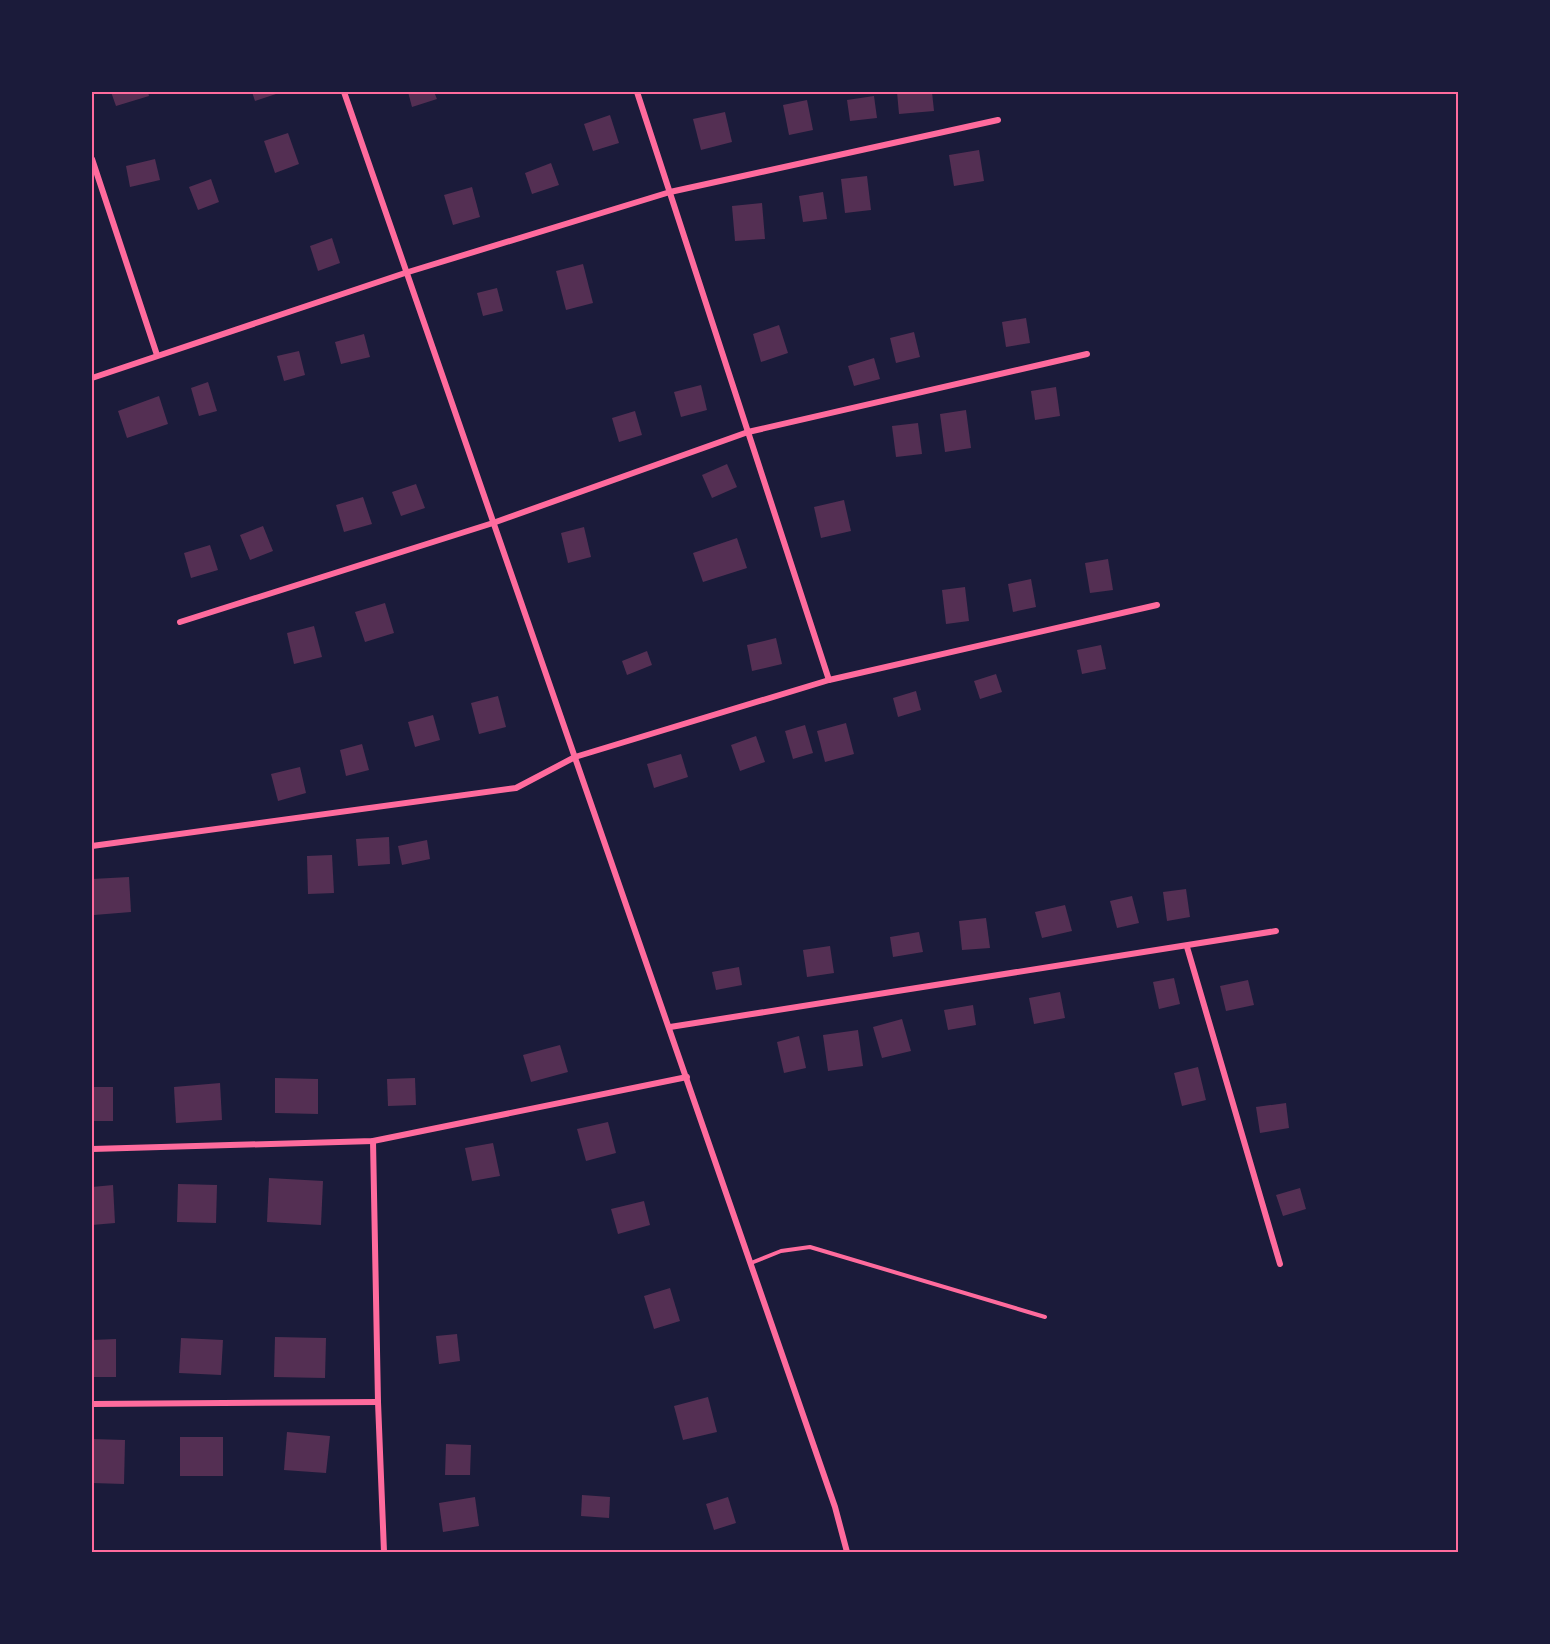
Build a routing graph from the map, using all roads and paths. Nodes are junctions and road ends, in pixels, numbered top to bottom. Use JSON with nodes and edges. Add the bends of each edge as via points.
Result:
{"nodes":[{"id":1,"x":344,"y":92,"type":"edge"},
{"id":2,"x":637,"y":92,"type":"edge"},
{"id":3,"x":998,"y":120,"type":"dead end"},
{"id":4,"x":92,"y":159,"type":"edge"},
{"id":5,"x":670,"y":192,"type":"junction"},
{"id":6,"x":405,"y":273,"type":"junction"},
{"id":7,"x":1088,"y":354,"type":"dead end"},
{"id":8,"x":157,"y":355,"type":"junction"},
{"id":9,"x":92,"y":378,"type":"edge"},
{"id":10,"x":748,"y":432,"type":"junction"},
{"id":11,"x":494,"y":523,"type":"junction"},
{"id":12,"x":1156,"y":605,"type":"dead end"},
{"id":13,"x":180,"y":622,"type":"dead end"},
{"id":14,"x":829,"y":681,"type":"junction"},
{"id":15,"x":575,"y":757,"type":"junction"},
{"id":16,"x":92,"y":846,"type":"edge"},
{"id":17,"x":1276,"y":931,"type":"dead end"},
{"id":18,"x":1187,"y":947,"type":"junction"},
{"id":19,"x":670,"y":1027,"type":"junction"},
{"id":20,"x":687,"y":1077,"type":"junction"},
{"id":21,"x":373,"y":1141,"type":"junction"},
{"id":22,"x":92,"y":1149,"type":"edge"},
{"id":23,"x":751,"y":1263,"type":"junction"},
{"id":24,"x":1280,"y":1263,"type":"dead end"},
{"id":25,"x":1045,"y":1317,"type":"dead end"},
{"id":26,"x":378,"y":1402,"type":"junction"},
{"id":27,"x":92,"y":1404,"type":"edge"},
{"id":28,"x":384,"y":1552,"type":"edge"},
{"id":29,"x":847,"y":1552,"type":"edge"}],
"edges":[{"from":1,"to":6,"type":"street"},
{"from":2,"to":5,"type":"street"},
{"from":3,"to":5,"type":"street"},
{"from":4,"to":8,"type":"street"},
{"from":5,"to":6,"type":"street"},
{"from":5,"to":10,"type":"street"},
{"from":6,"to":8,"type":"street"},
{"from":6,"to":11,"type":"street"},
{"from":7,"to":10,"type":"street"},
{"from":8,"to":9,"type":"street"},
{"from":10,"to":11,"type":"street"},
{"from":10,"to":14,"type":"street"},
{"from":11,"to":13,"type":"street"},
{"from":11,"to":15,"type":"street"},
{"from":12,"to":14,"type":"street"},
{"from":14,"to":15,"type":"street"},
{"from":15,"to":16,"type":"street","via":[[516,788]]},
{"from":15,"to":19,"type":"street"},
{"from":17,"to":18,"type":"street"},
{"from":18,"to":19,"type":"street"},
{"from":18,"to":24,"type":"street"},
{"from":19,"to":20,"type":"street"},
{"from":20,"to":21,"type":"street"},
{"from":20,"to":23,"type":"street"},
{"from":21,"to":22,"type":"street"},
{"from":21,"to":26,"type":"street"},
{"from":23,"to":25,"type":"lane","via":[[782,1251],[810,1247]]},
{"from":23,"to":29,"type":"street"},
{"from":26,"to":27,"type":"street"},
{"from":26,"to":28,"type":"street"}]}
